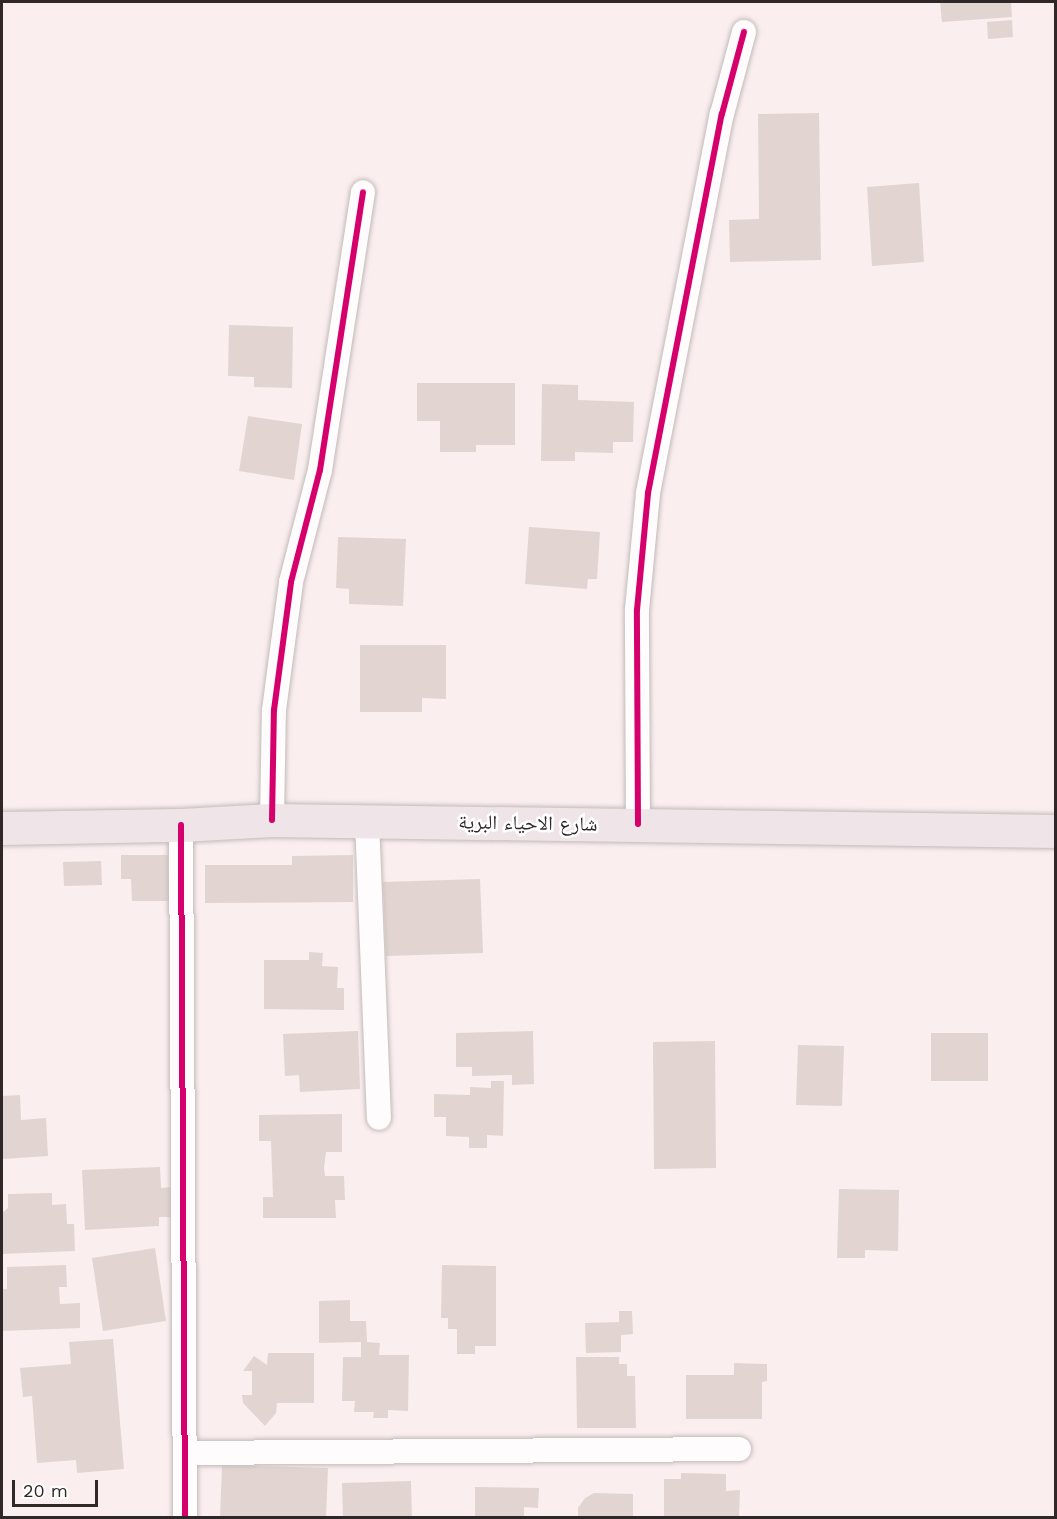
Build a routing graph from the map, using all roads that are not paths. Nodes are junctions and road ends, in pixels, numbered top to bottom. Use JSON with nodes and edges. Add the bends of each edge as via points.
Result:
{"nodes":[{"id":1,"x":744,"y":32,"type":"dead end"},
{"id":2,"x":363,"y":192,"type":"dead end"},
{"id":3,"x":272,"y":820,"type":"junction"},
{"id":4,"x":367,"y":821,"type":"junction"},
{"id":5,"x":638,"y":824,"type":"junction"},
{"id":6,"x":181,"y":825,"type":"junction"},
{"id":7,"x":2,"y":828,"type":"edge"},
{"id":8,"x":1056,"y":831,"type":"edge"},
{"id":9,"x":379,"y":1118,"type":"dead end"},
{"id":10,"x":739,"y":1449,"type":"dead end"},
{"id":11,"x":184,"y":1453,"type":"junction"},
{"id":12,"x":185,"y":1518,"type":"edge"}],
"edges":[{"from":1,"to":5,"type":"street","via":[[722,114],[648,493],[637,610]]},
{"from":2,"to":3,"type":"street","via":[[320,470],[291,582],[274,710]]},
{"from":3,"to":4,"type":"main road","name":"شارع الاحياء البرية"},
{"from":3,"to":6,"type":"main road","name":"شارع الاحياء البرية"},
{"from":4,"to":5,"type":"main road","name":"شارع الاحياء البرية"},
{"from":4,"to":9,"type":"street"},
{"from":5,"to":8,"type":"main road","name":"شارع الاحياء البرية"},
{"from":6,"to":7,"type":"main road","name":"شارع الاحياء البرية"},
{"from":6,"to":11,"type":"street"},
{"from":10,"to":11,"type":"street"},
{"from":11,"to":12,"type":"street"}]}
